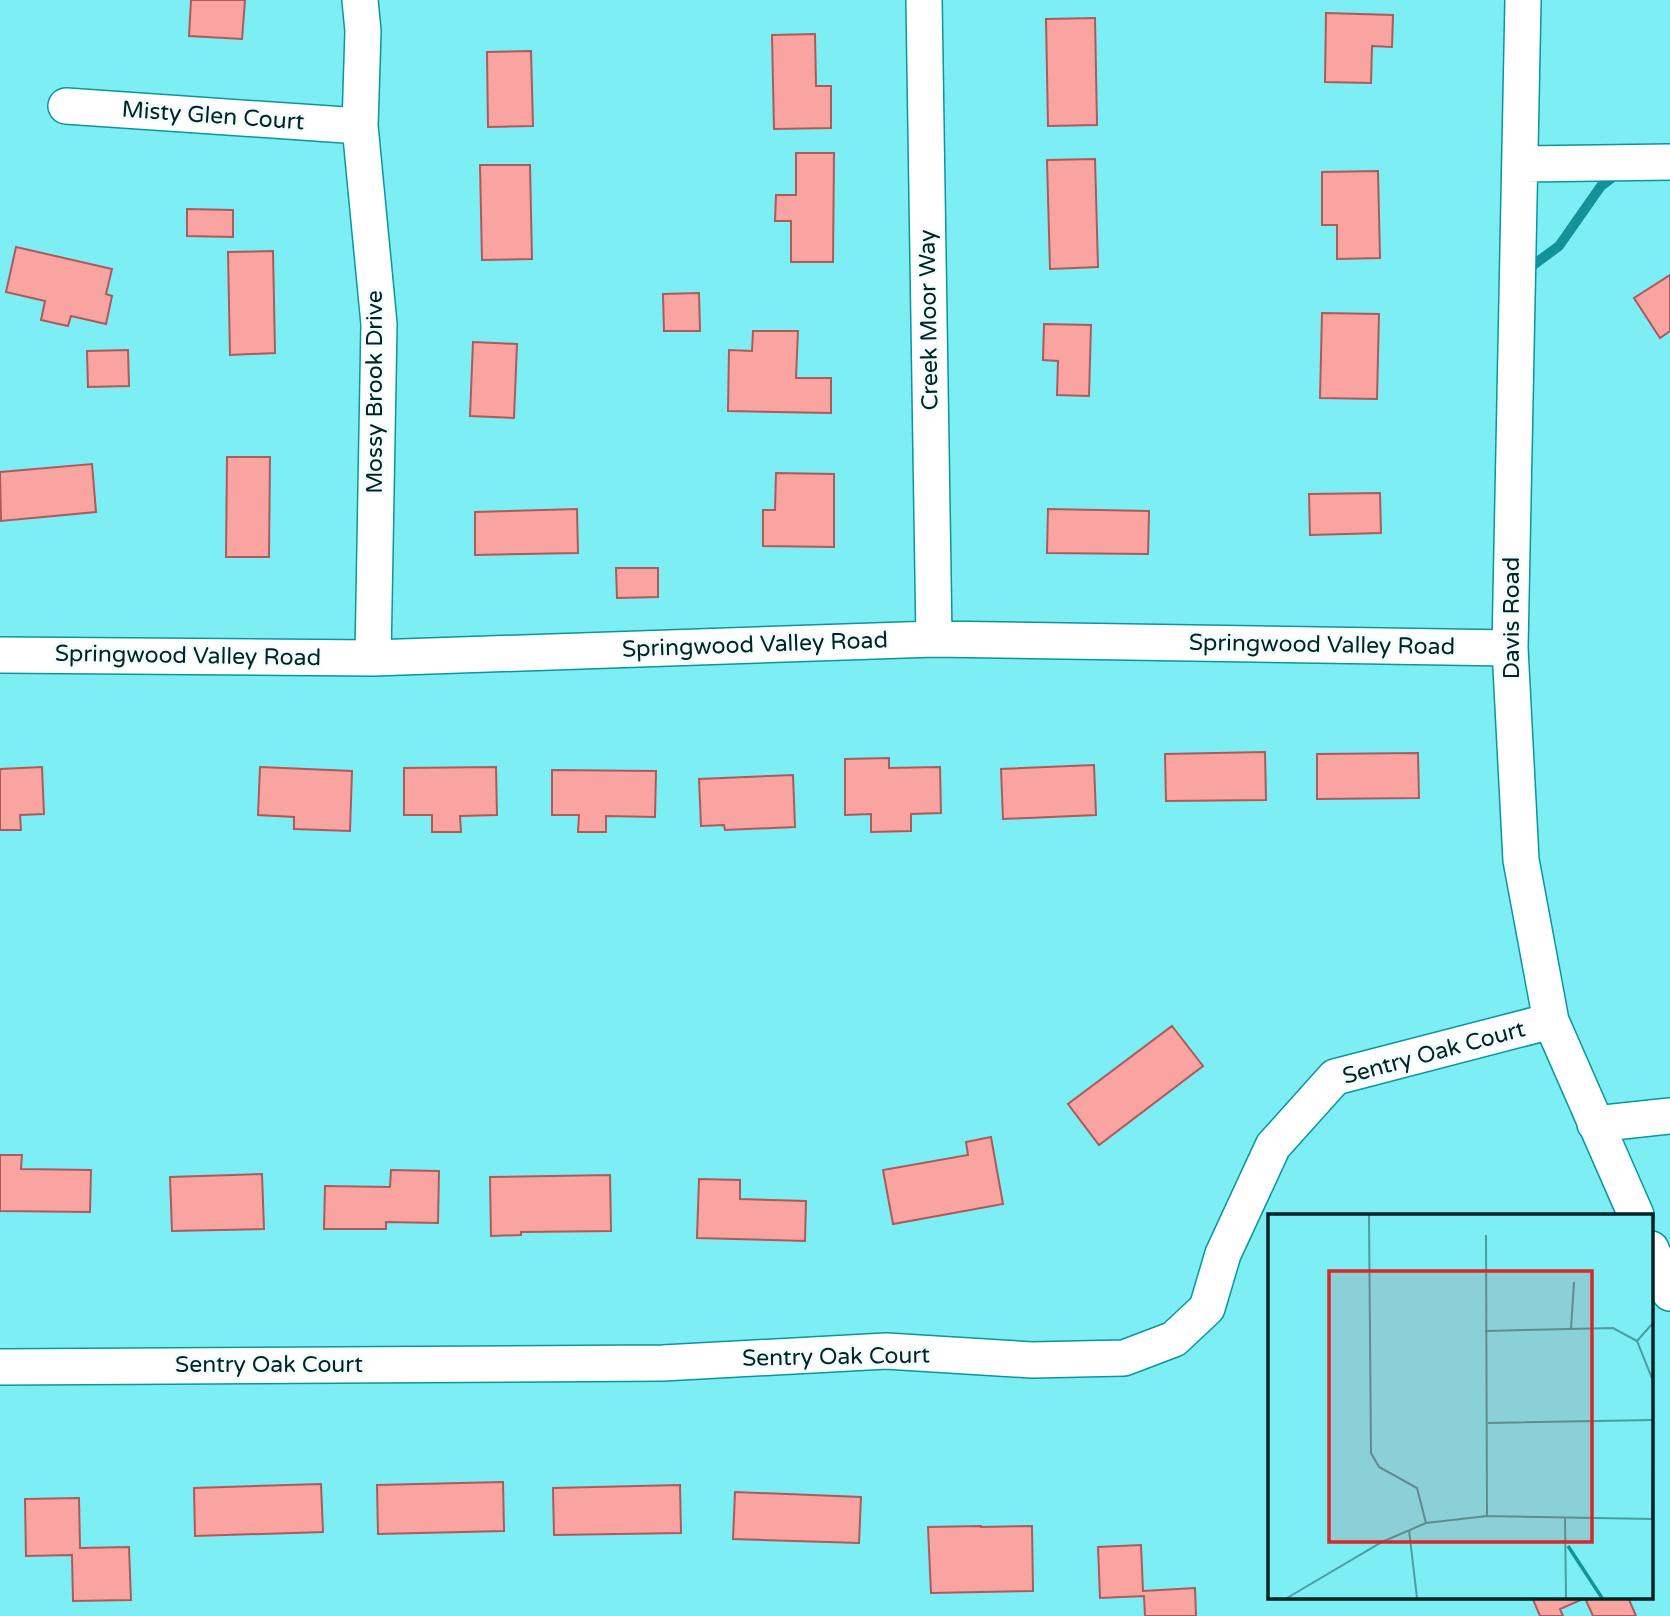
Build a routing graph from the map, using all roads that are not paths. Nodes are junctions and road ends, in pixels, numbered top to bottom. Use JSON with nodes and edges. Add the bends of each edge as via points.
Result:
{"nodes":[{"id":1,"x":360,"y":0,"type":"edge"},
{"id":2,"x":924,"y":0,"type":"edge"},
{"id":3,"x":1523,"y":0,"type":"edge"},
{"id":4,"x":66,"y":106,"type":"dead end"},
{"id":5,"x":360,"y":126,"type":"junction"},
{"id":6,"x":1670,"y":162,"type":"edge"},
{"id":7,"x":1520,"y":164,"type":"junction"},
{"id":8,"x":934,"y":639,"type":"junction"},
{"id":9,"x":1510,"y":648,"type":"junction"},
{"id":10,"x":0,"y":655,"type":"edge"},
{"id":11,"x":373,"y":658,"type":"junction"},
{"id":12,"x":1551,"y":1021,"type":"junction"},
{"id":13,"x":1670,"y":1116,"type":"edge"},
{"id":14,"x":1595,"y":1124,"type":"junction"},
{"id":15,"x":1636,"y":1214,"type":"edge"},
{"id":16,"x":1652,"y":1251,"type":"edge"},
{"id":17,"x":1670,"y":1293,"type":"edge"},
{"id":18,"x":0,"y":1367,"type":"edge"}],
"edges":[{"from":1,"to":5,"type":"street","name":"Mossy Brook Drive"},
{"from":2,"to":8,"type":"street","name":"Creek Moor Way"},
{"from":3,"to":7,"type":"street","name":"Davis Road"},
{"from":4,"to":5,"type":"street","name":"Misty Glen Court"},
{"from":5,"to":11,"type":"street","name":"Mossy Brook Drive","via":[[379,324]]},
{"from":6,"to":7,"type":"street"},
{"from":7,"to":9,"type":"street","name":"Davis Road"},
{"from":8,"to":9,"type":"street","name":"Springwood Valley Road"},
{"from":8,"to":11,"type":"street","name":"Springwood Valley Road"},
{"from":9,"to":12,"type":"street","name":"Davis Road","via":[[1521,860]]},
{"from":10,"to":11,"type":"street","name":"Springwood Valley Road"},
{"from":12,"to":14,"type":"street","name":"Davis Road"},
{"from":12,"to":18,"type":"street","name":"Sentry Oak Court","via":[[1335,1077],[1273,1146],[1223,1254],[1207,1308],[1174,1339],[1124,1358],[1032,1360],[886,1351],[663,1363]]},
{"from":13,"to":14,"type":"street"},
{"from":14,"to":15,"type":"street","name":"Davis Road"},
{"from":16,"to":17,"type":"street"}]}
